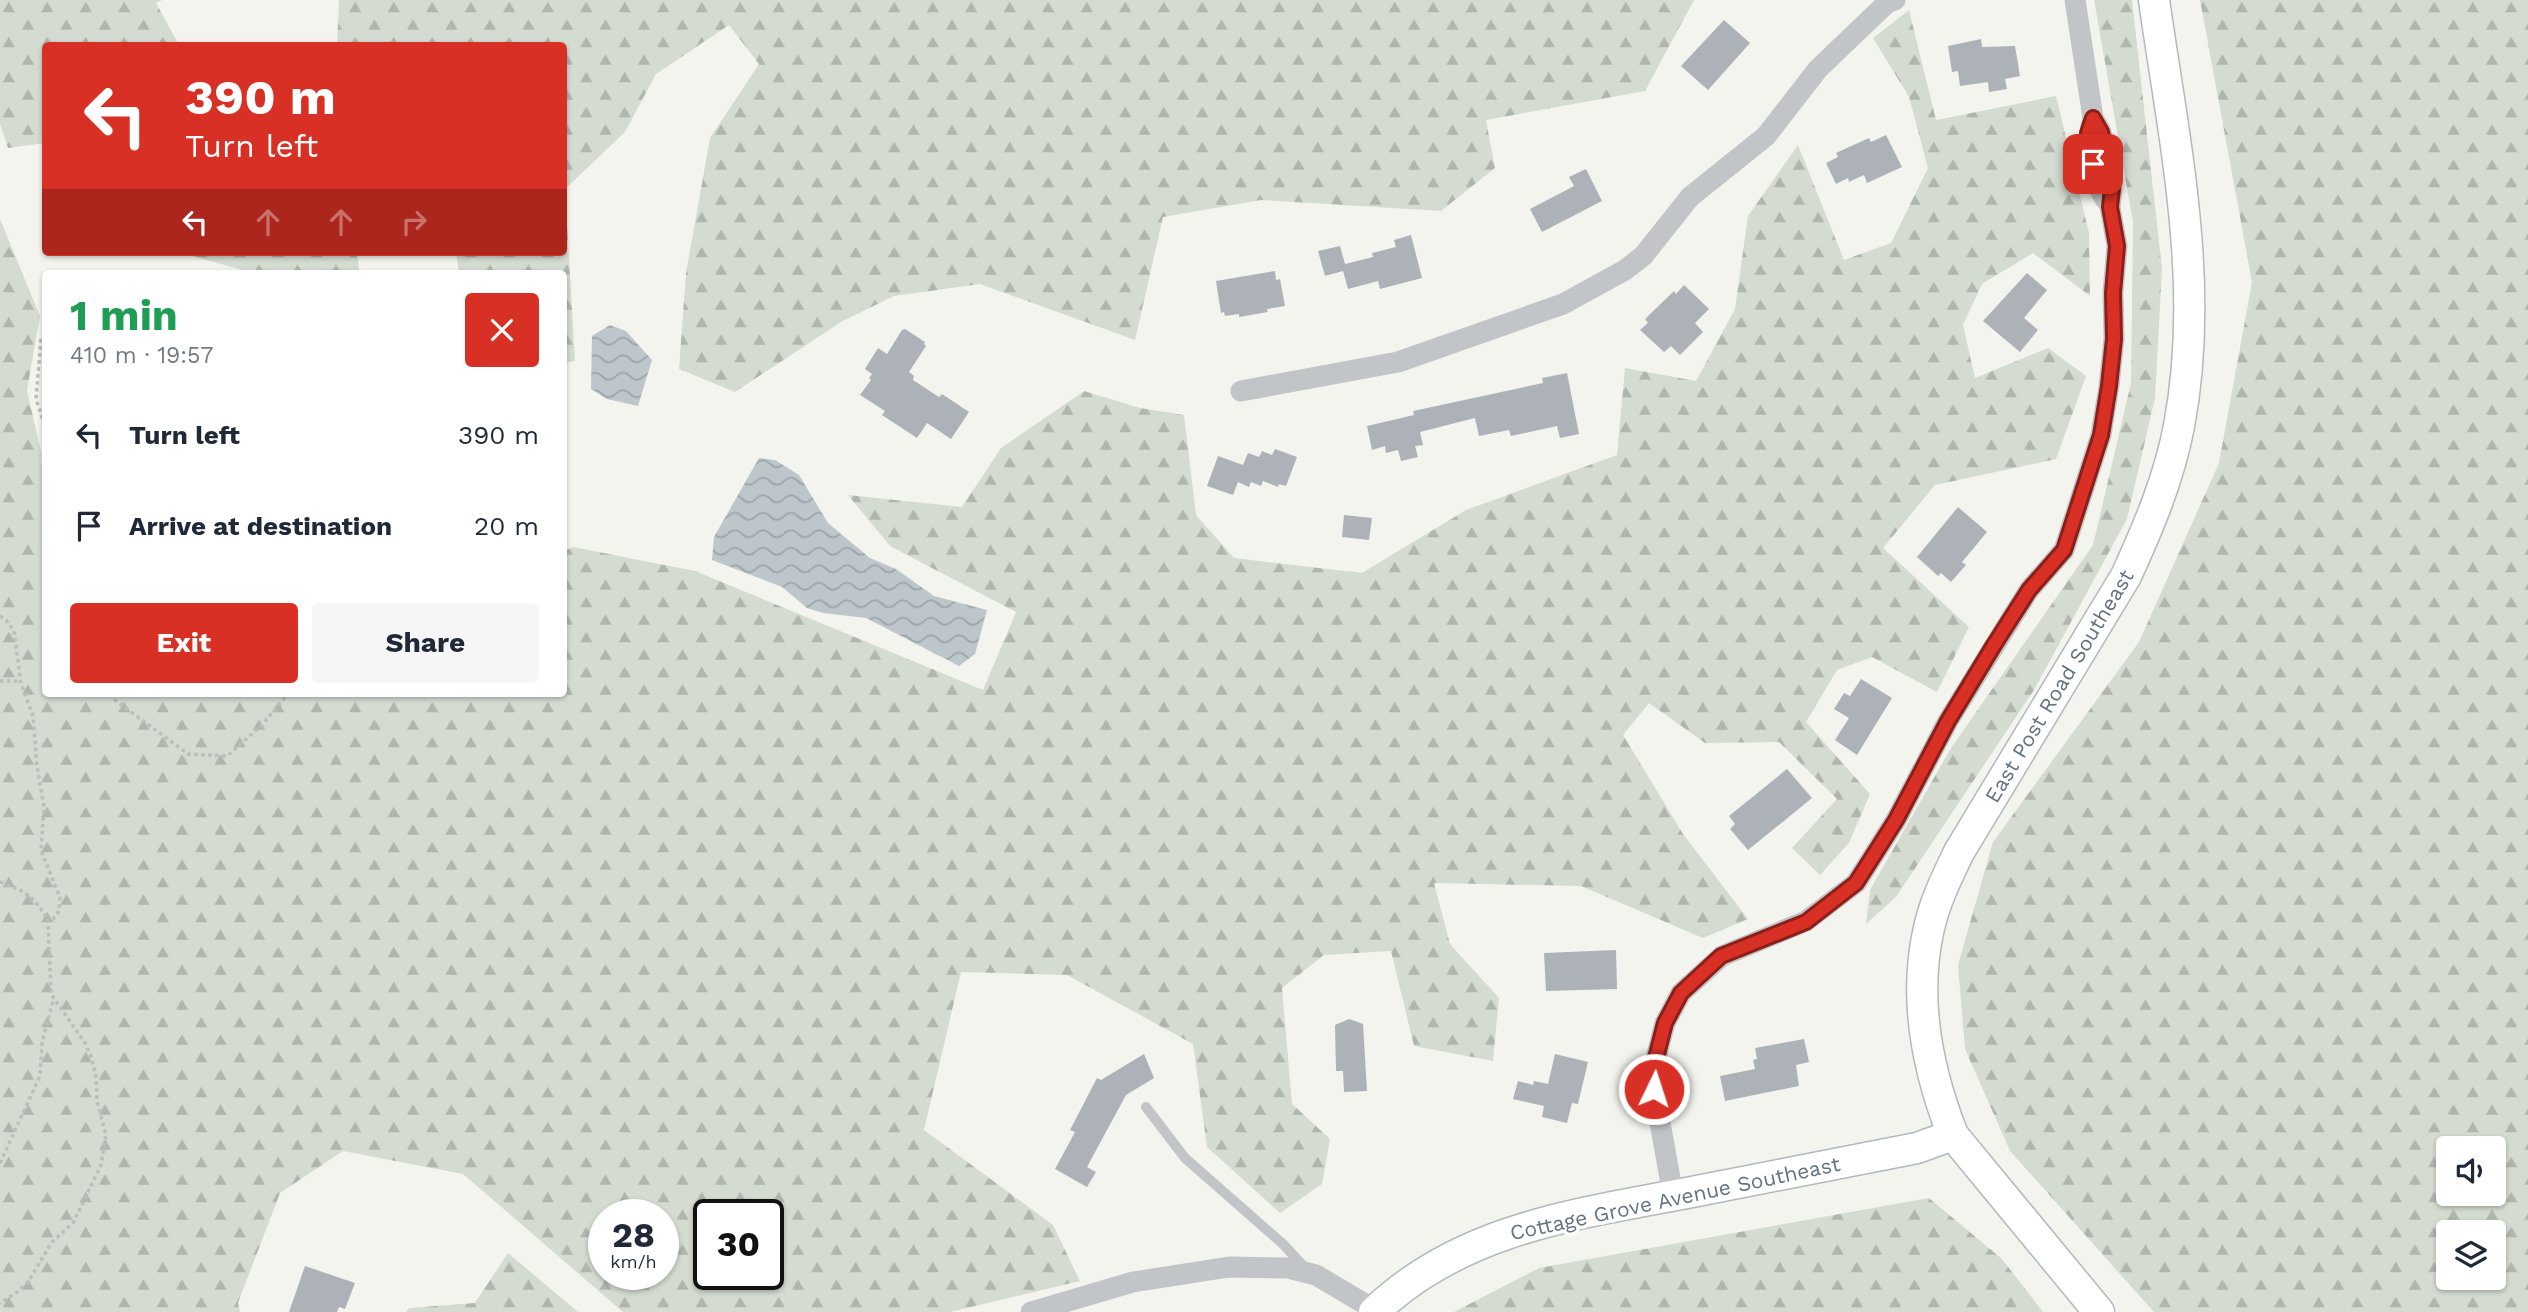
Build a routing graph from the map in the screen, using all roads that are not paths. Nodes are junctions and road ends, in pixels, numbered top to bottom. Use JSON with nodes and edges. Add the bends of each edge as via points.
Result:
{"nodes":[{"id":1,"x":1895,"y":0,"type":"edge"},
{"id":2,"x":2075,"y":0,"type":"edge"},
{"id":3,"x":2154,"y":0,"type":"edge"},
{"id":4,"x":1241,"y":391,"type":"dead end"},
{"id":5,"x":1146,"y":1107,"type":"dead end"},
{"id":6,"x":1953,"y":1135,"type":"junction"},
{"id":7,"x":1673,"y":1195,"type":"junction"},
{"id":8,"x":1310,"y":1273,"type":"junction"},
{"id":9,"x":1374,"y":1311,"type":"edge"},
{"id":10,"x":1031,"y":1312,"type":"edge"},
{"id":11,"x":2099,"y":1312,"type":"edge"}],
"edges":[{"from":1,"to":4,"type":"street","via":[[1818,69],[1766,136],[1690,197],[1643,256],[1625,270],[1563,304],[1398,362]]},
{"from":2,"to":7,"type":"street","via":[[2093,118],[2089,148],[2100,191],[2110,207],[2117,246],[2114,339],[2101,435],[2064,550],[2029,590],[1856,883],[1806,922],[1721,956],[1681,993],[1665,1023],[1654,1089]]},
{"from":3,"to":6,"type":"main road","name":"East Post Road Southeast","via":[[2186,221],[2190,287],[2190,336],[2179,426],[2162,490],[2126,576],[1959,852],[1939,893],[1924,954],[1922,1003],[1929,1059]]},
{"from":5,"to":8,"type":"lane","via":[[1185,1158]]},
{"from":6,"to":7,"type":"main road","name":"Cottage Grove Avenue Southeast","via":[[1917,1148]]},
{"from":6,"to":11,"type":"main road","name":"East Post Road Southeast"},
{"from":7,"to":9,"type":"main road","name":"Cottage Grove Avenue Southeast","via":[[1561,1219],[1477,1244],[1433,1265]]},
{"from":8,"to":9,"type":"street"},
{"from":8,"to":10,"type":"street","via":[[1229,1267],[1161,1276]]}]}
